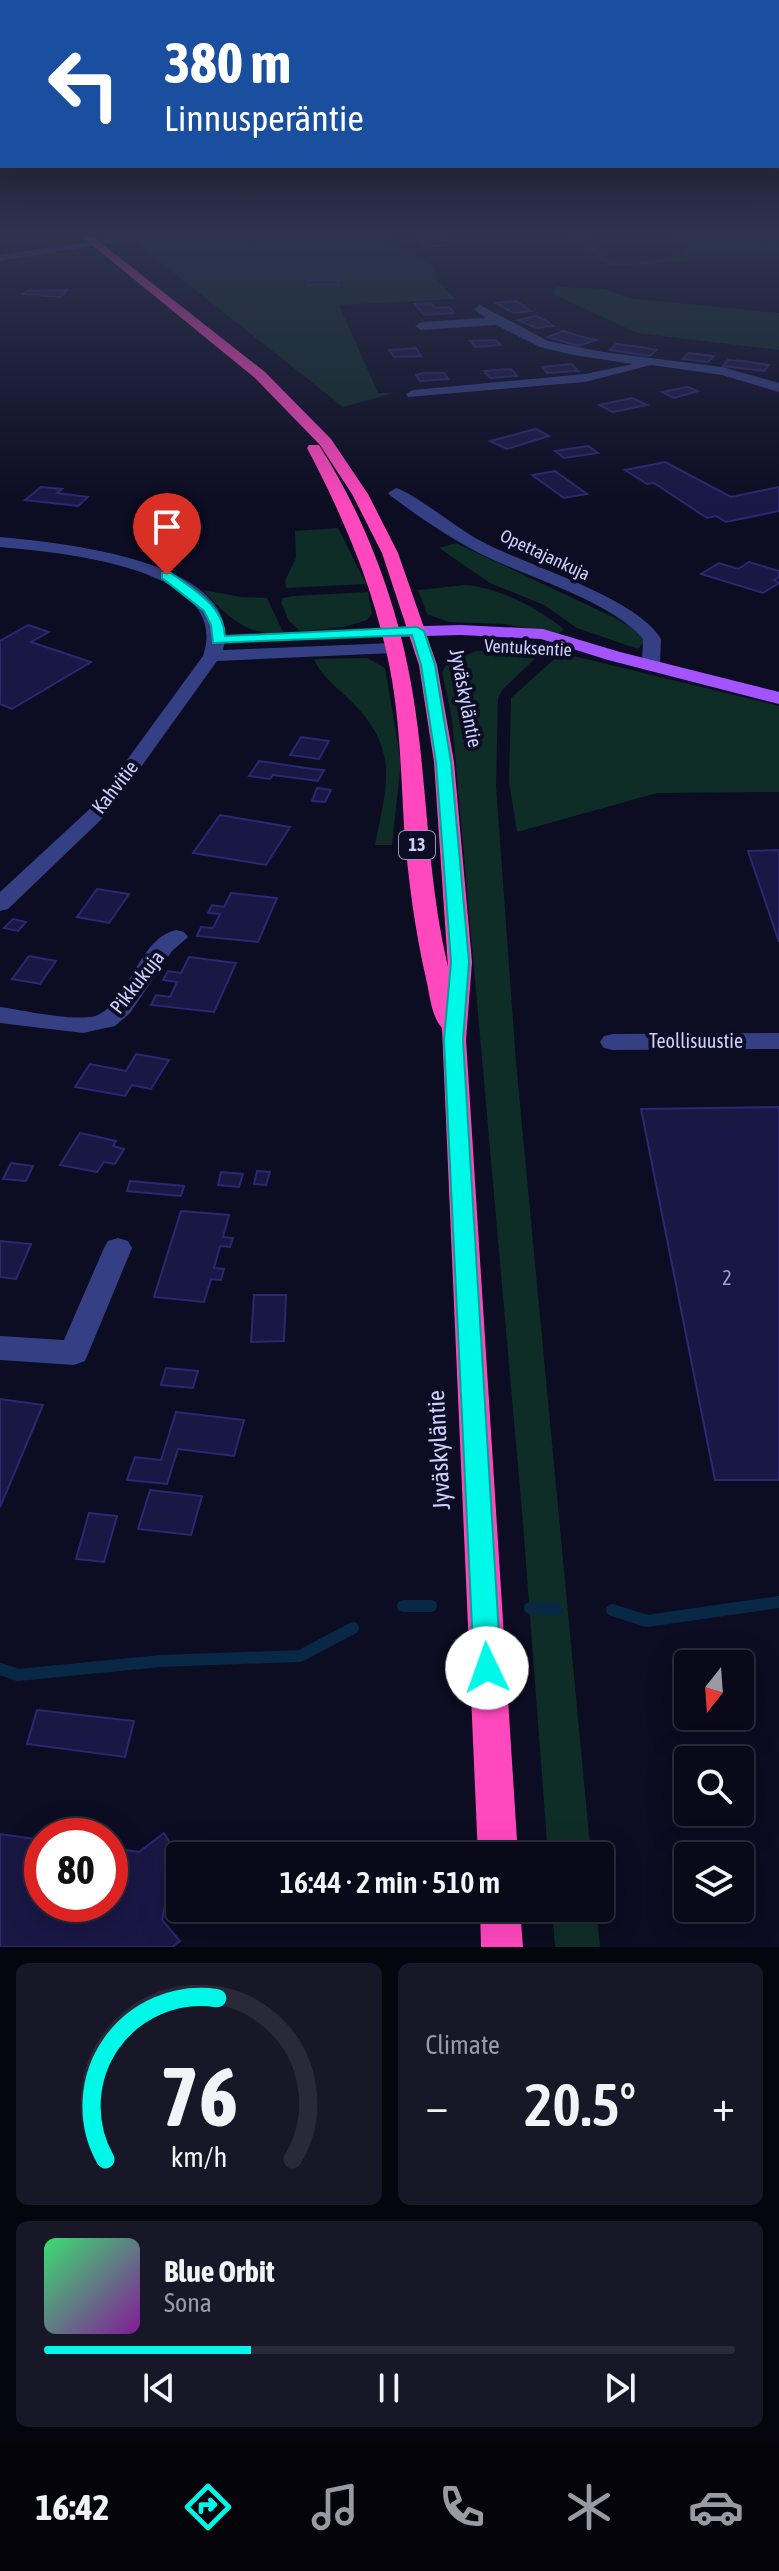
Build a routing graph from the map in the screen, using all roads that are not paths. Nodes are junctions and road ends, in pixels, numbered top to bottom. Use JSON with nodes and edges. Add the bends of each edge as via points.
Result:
{"nodes":[{"id":1,"x":200,"y":327,"type":"edge"},
{"id":2,"x":509,"y":327,"type":"edge"},
{"id":3,"x":655,"y":362,"type":"junction"},
{"id":4,"x":779,"y":388,"type":"edge"},
{"id":5,"x":413,"y":394,"type":"dead end"},
{"id":6,"x":289,"y":406,"type":"junction"},
{"id":7,"x":396,"y":493,"type":"dead end"},
{"id":8,"x":0,"y":542,"type":"edge"},
{"id":9,"x":420,"y":639,"type":"junction"},
{"id":10,"x":392,"y":640,"type":"junction"},
{"id":11,"x":215,"y":648,"type":"junction"},
{"id":12,"x":651,"y":665,"type":"junction"},
{"id":13,"x":779,"y":698,"type":"edge"},
{"id":14,"x":0,"y":904,"type":"edge"},
{"id":15,"x":176,"y":937,"type":"dead end"},
{"id":16,"x":0,"y":1015,"type":"edge"},
{"id":17,"x":453,"y":1040,"type":"junction"},
{"id":18,"x":779,"y":1041,"type":"edge"},
{"id":19,"x":613,"y":1042,"type":"dead end"},
{"id":20,"x":118,"y":1248,"type":"dead end"},
{"id":21,"x":0,"y":1348,"type":"edge"},
{"id":22,"x":497,"y":1842,"type":"edge"},
{"id":23,"x":501,"y":1922,"type":"edge"},
{"id":24,"x":502,"y":1947,"type":"edge"}],
"edges":[{"from":1,"to":6,"type":"highway","name":"Jyväskyläntie","number":"13"},
{"from":2,"to":3,"type":"street","via":[[555,347]]},
{"from":3,"to":4,"type":"street"},
{"from":3,"to":5,"type":"street","via":[[585,378]]},
{"from":6,"to":9,"type":"highway","name":"Jyväskyläntie","number":"13","via":[[326,442],[360,494],[390,553]]},
{"from":6,"to":10,"type":"highway","name":"Jyväskyläntie","number":"13","via":[[361,544]]},
{"from":7,"to":12,"type":"street","name":"Opettajankuja","via":[[481,548],[631,618],[654,644]]},
{"from":8,"to":11,"type":"street","via":[[75,550],[167,575],[210,609],[218,625]]},
{"from":9,"to":10,"type":"main road","name":"Ventuksentie"},
{"from":9,"to":12,"type":"main road","name":"Ventuksentie","via":[[532,645]]},
{"from":9,"to":17,"type":"highway","name":"Jyväskyläntie","number":"13","via":[[444,762],[453,853],[460,962]]},
{"from":10,"to":11,"type":"street"},
{"from":10,"to":17,"type":"highway","name":"Jyväskyläntie","number":"13","via":[[413,763],[417,850],[433,962]]},
{"from":11,"to":14,"type":"street","name":"Kahvitie","via":[[101,809]]},
{"from":12,"to":13,"type":"main road","name":"Ventuksentie"},
{"from":15,"to":16,"type":"street","name":"Pikkukuja","via":[[106,1021],[83,1025]]},
{"from":17,"to":22,"type":"highway","name":"Jyväskyläntie","number":"13"},
{"from":18,"to":19,"type":"street","name":"Teollisuustie"},
{"from":20,"to":21,"type":"street","via":[[74,1353]]},
{"from":23,"to":24,"type":"highway"}]}
